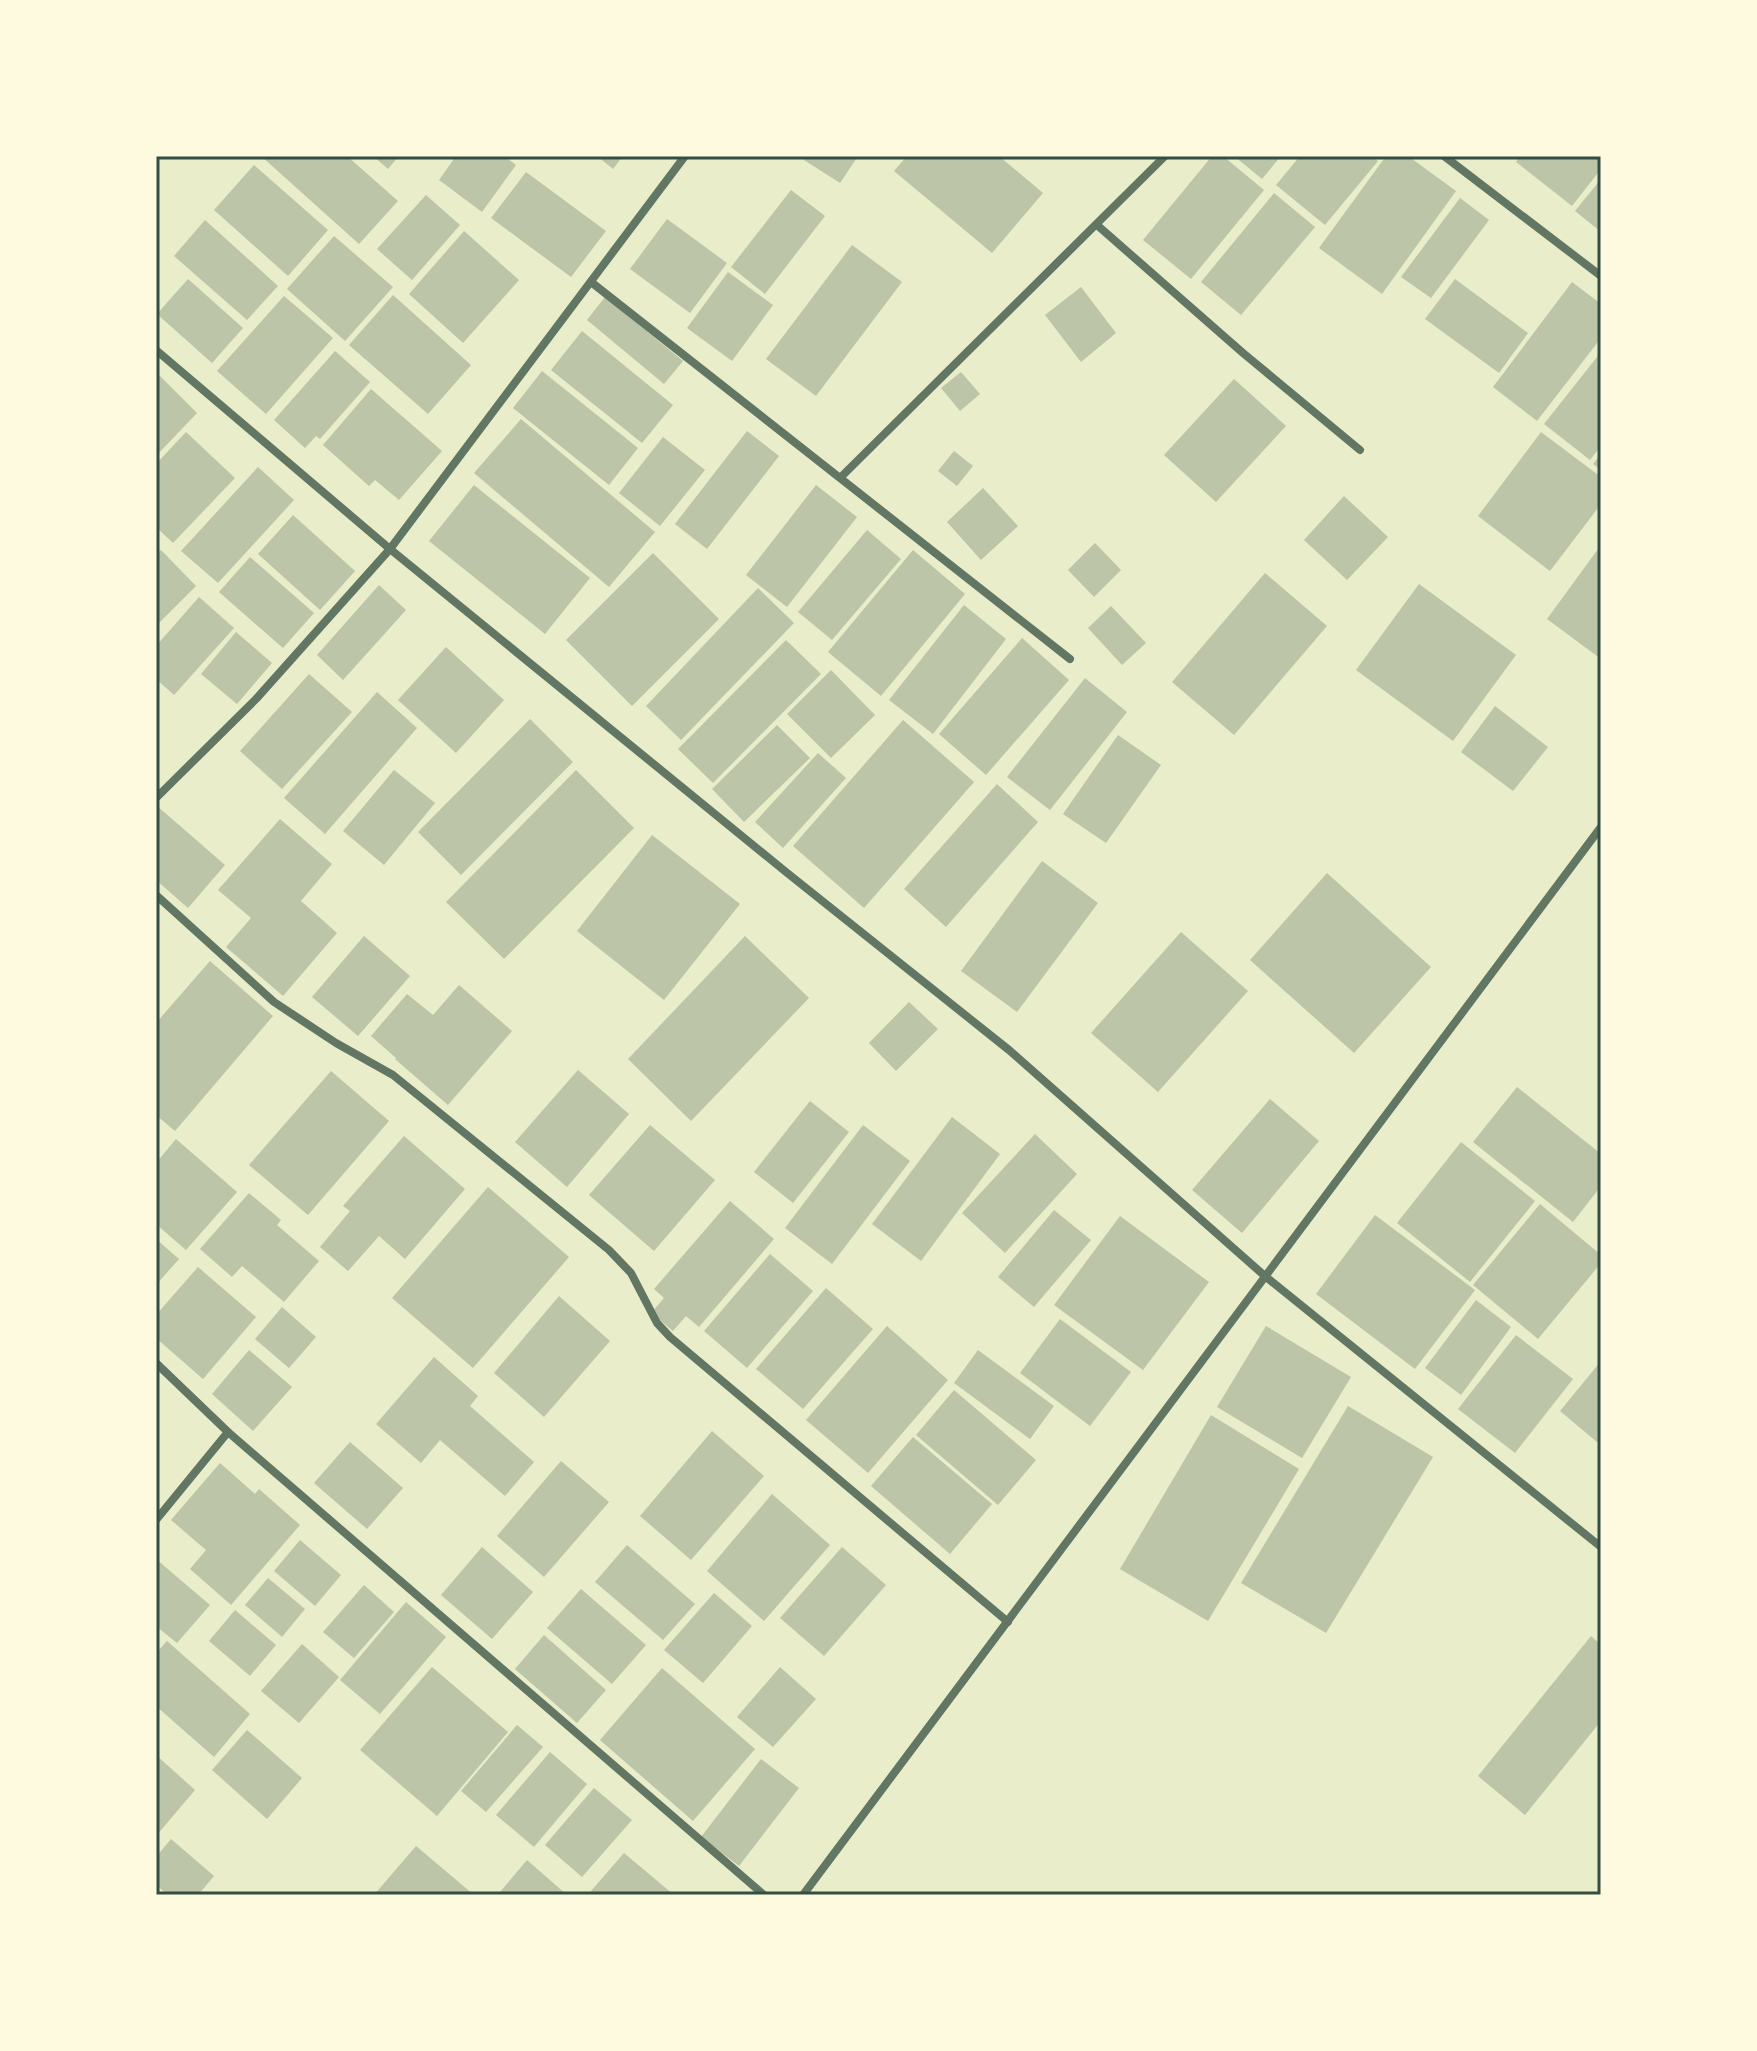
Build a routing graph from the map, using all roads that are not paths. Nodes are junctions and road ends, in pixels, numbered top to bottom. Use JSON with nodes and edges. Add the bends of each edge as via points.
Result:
{"nodes":[{"id":1,"x":685,"y":156,"type":"edge"},
{"id":2,"x":1165,"y":156,"type":"edge"},
{"id":3,"x":1444,"y":156,"type":"edge"},
{"id":4,"x":1097,"y":225,"type":"junction"},
{"id":5,"x":1601,"y":276,"type":"edge"},
{"id":6,"x":591,"y":282,"type":"junction"},
{"id":7,"x":156,"y":350,"type":"edge"},
{"id":8,"x":1360,"y":450,"type":"dead end"},
{"id":9,"x":841,"y":477,"type":"junction"},
{"id":10,"x":390,"y":549,"type":"junction"},
{"id":11,"x":1070,"y":659,"type":"dead end"},
{"id":12,"x":156,"y":798,"type":"edge"},
{"id":13,"x":1601,"y":827,"type":"edge"},
{"id":14,"x":156,"y":895,"type":"edge"},
{"id":15,"x":1266,"y":1277,"type":"junction"},
{"id":16,"x":156,"y":1363,"type":"edge"},
{"id":17,"x":228,"y":1432,"type":"junction"},
{"id":18,"x":156,"y":1520,"type":"edge"},
{"id":19,"x":1601,"y":1547,"type":"edge"},
{"id":20,"x":1008,"y":1622,"type":"junction"},
{"id":21,"x":764,"y":1895,"type":"edge"},
{"id":22,"x":803,"y":1895,"type":"edge"}],
"edges":[{"from":1,"to":6,"type":"street"},
{"from":2,"to":4,"type":"street"},
{"from":3,"to":5,"type":"street"},
{"from":4,"to":8,"type":"street"},
{"from":4,"to":9,"type":"street"},
{"from":6,"to":9,"type":"street"},
{"from":6,"to":10,"type":"street"},
{"from":7,"to":10,"type":"street"},
{"from":9,"to":11,"type":"street"},
{"from":10,"to":12,"type":"street","via":[[256,699]]},
{"from":10,"to":15,"type":"street","via":[[1009,1050]]},
{"from":13,"to":15,"type":"street"},
{"from":14,"to":20,"type":"street","via":[[274,1002],[393,1075],[609,1250],[631,1273],[670,1337]]},
{"from":15,"to":19,"type":"street"},
{"from":15,"to":20,"type":"street"},
{"from":16,"to":17,"type":"street"},
{"from":17,"to":18,"type":"street"},
{"from":17,"to":21,"type":"street"},
{"from":20,"to":22,"type":"street"}]}
